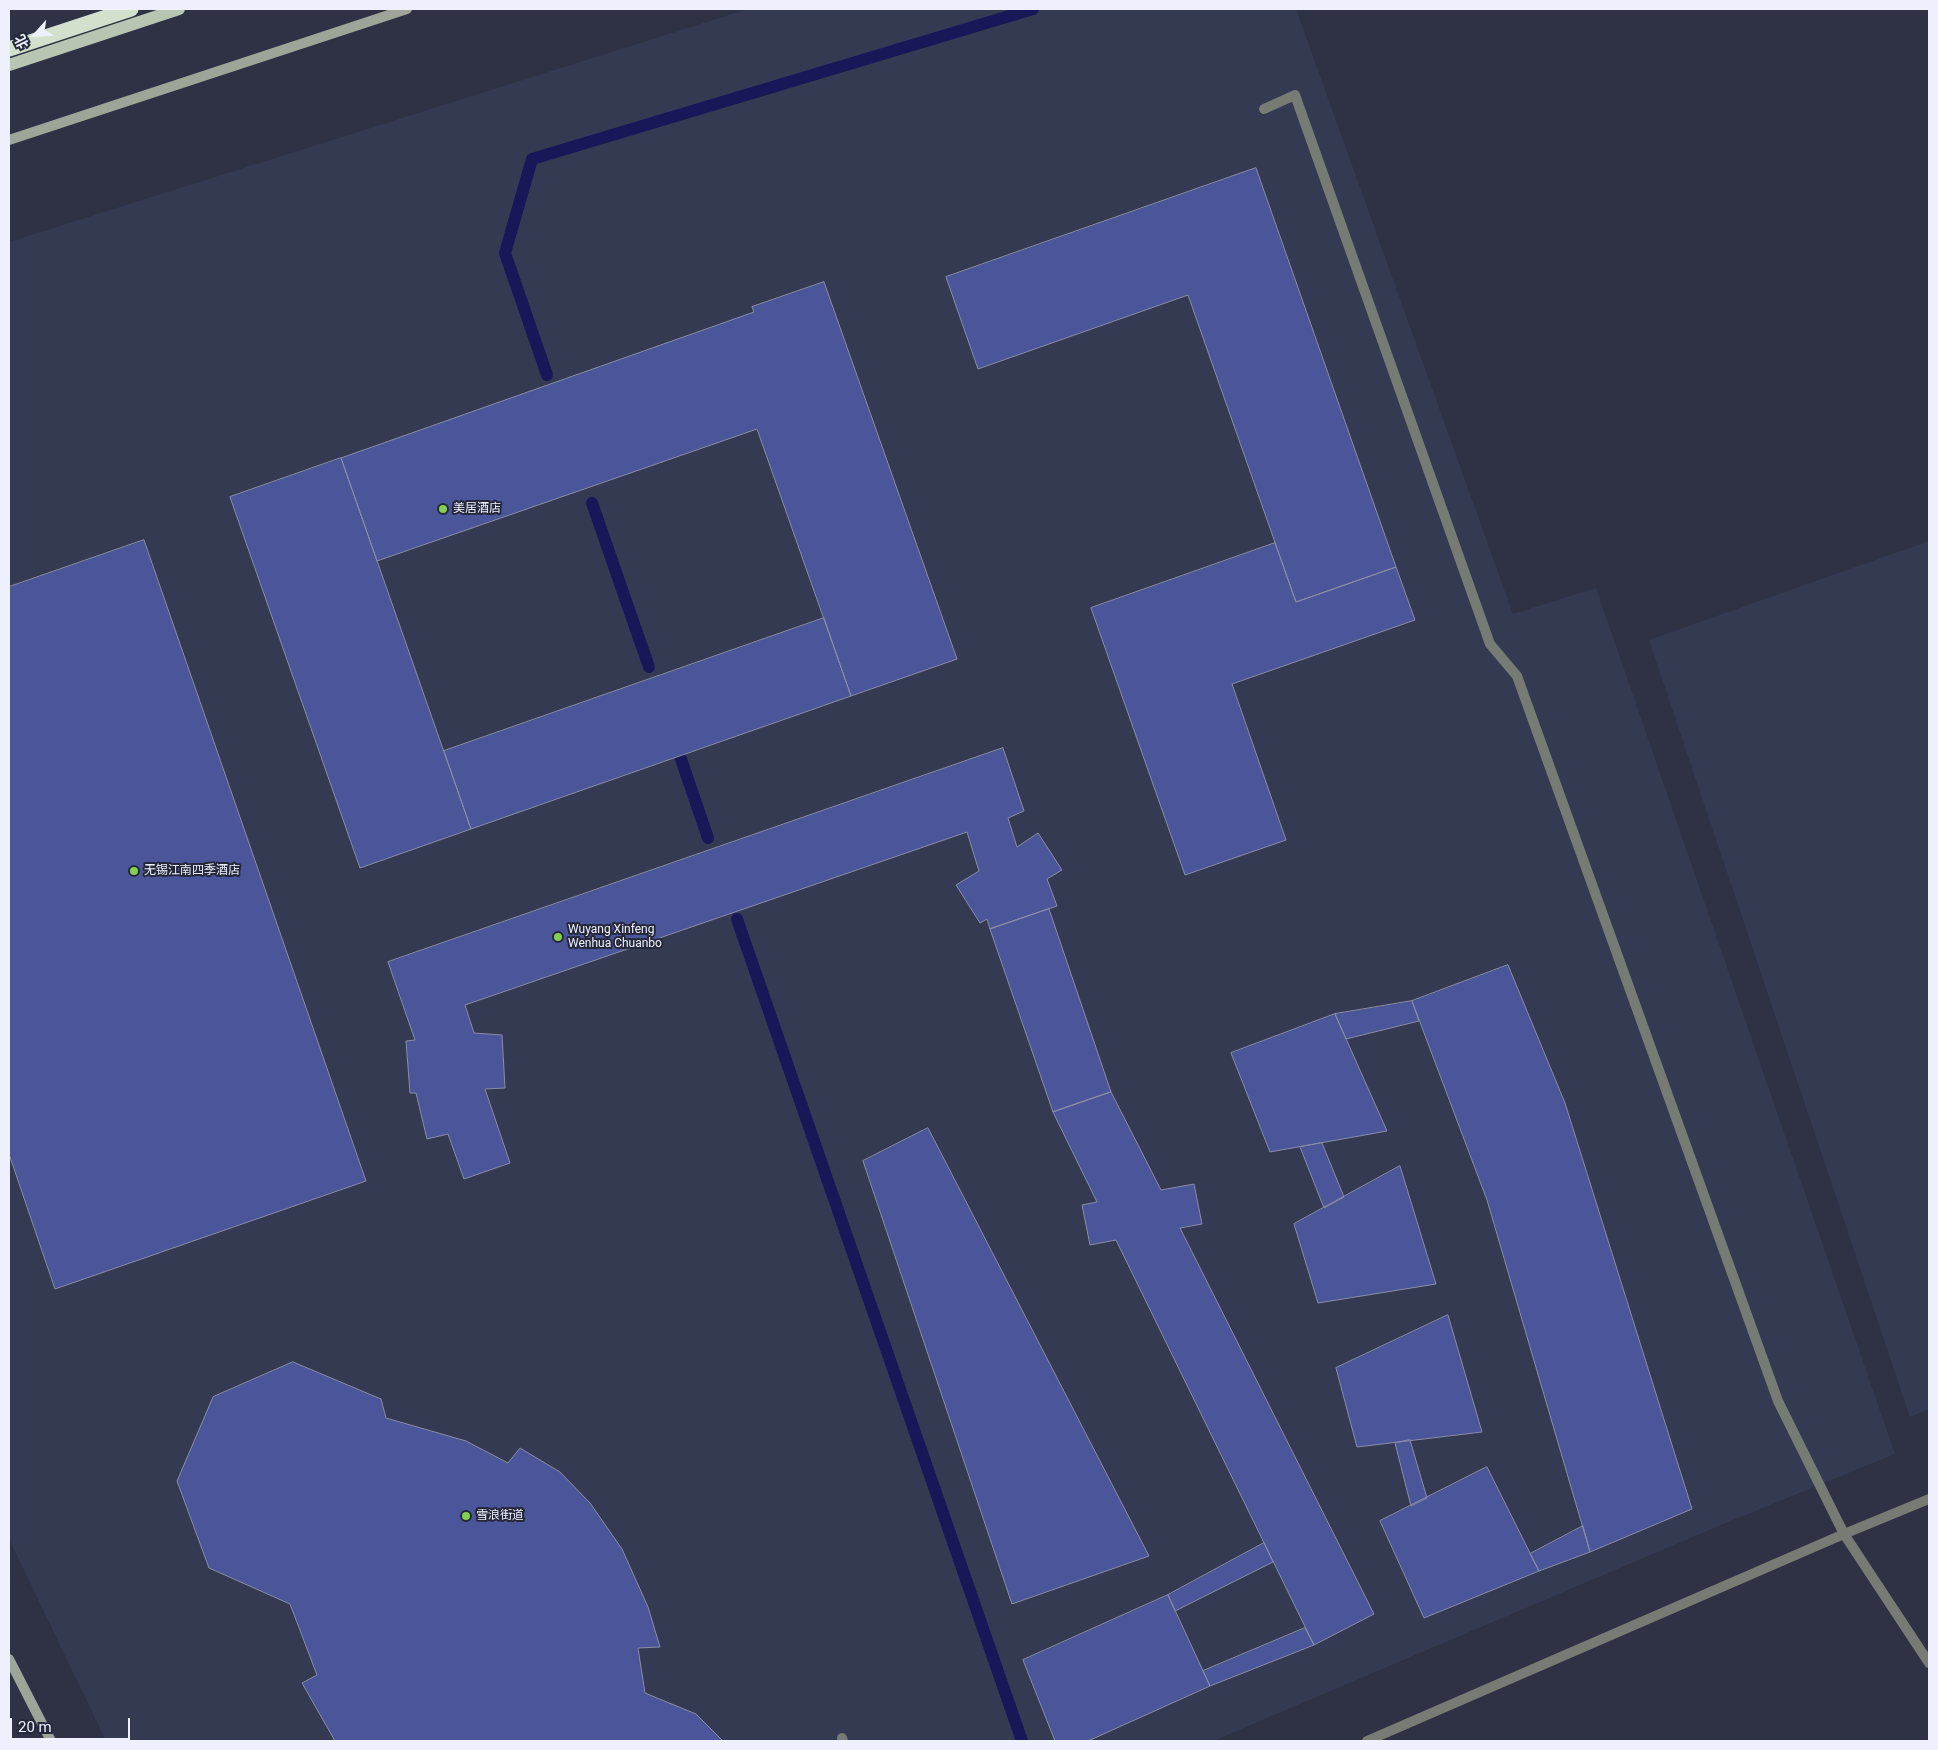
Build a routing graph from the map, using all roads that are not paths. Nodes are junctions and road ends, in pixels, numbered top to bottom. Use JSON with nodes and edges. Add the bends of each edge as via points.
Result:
{"nodes":[{"id":1,"x":131,"y":9,"type":"edge"},
{"id":2,"x":179,"y":9,"type":"edge"},
{"id":3,"x":407,"y":9,"type":"edge"},
{"id":4,"x":9,"y":49,"type":"edge"},
{"id":5,"x":9,"y":64,"type":"edge"},
{"id":6,"x":1264,"y":109,"type":"dead end"},
{"id":7,"x":9,"y":140,"type":"edge"},
{"id":8,"x":1929,"y":1499,"type":"edge"},
{"id":9,"x":1844,"y":1534,"type":"junction"},
{"id":10,"x":9,"y":1658,"type":"edge"},
{"id":11,"x":1929,"y":1663,"type":"edge"},
{"id":12,"x":51,"y":1741,"type":"edge"},
{"id":13,"x":1367,"y":1741,"type":"edge"}],
"edges":[{"from":1,"to":4,"type":"highway"},
{"from":2,"to":5,"type":"main road"},
{"from":3,"to":7,"type":"main road"},
{"from":6,"to":9,"type":"street","via":[[1295,95],[1490,644],[1517,676],[1778,1401]]},
{"from":8,"to":9,"type":"street"},
{"from":9,"to":11,"type":"street"},
{"from":9,"to":13,"type":"street"},
{"from":10,"to":12,"type":"main road"}]}
